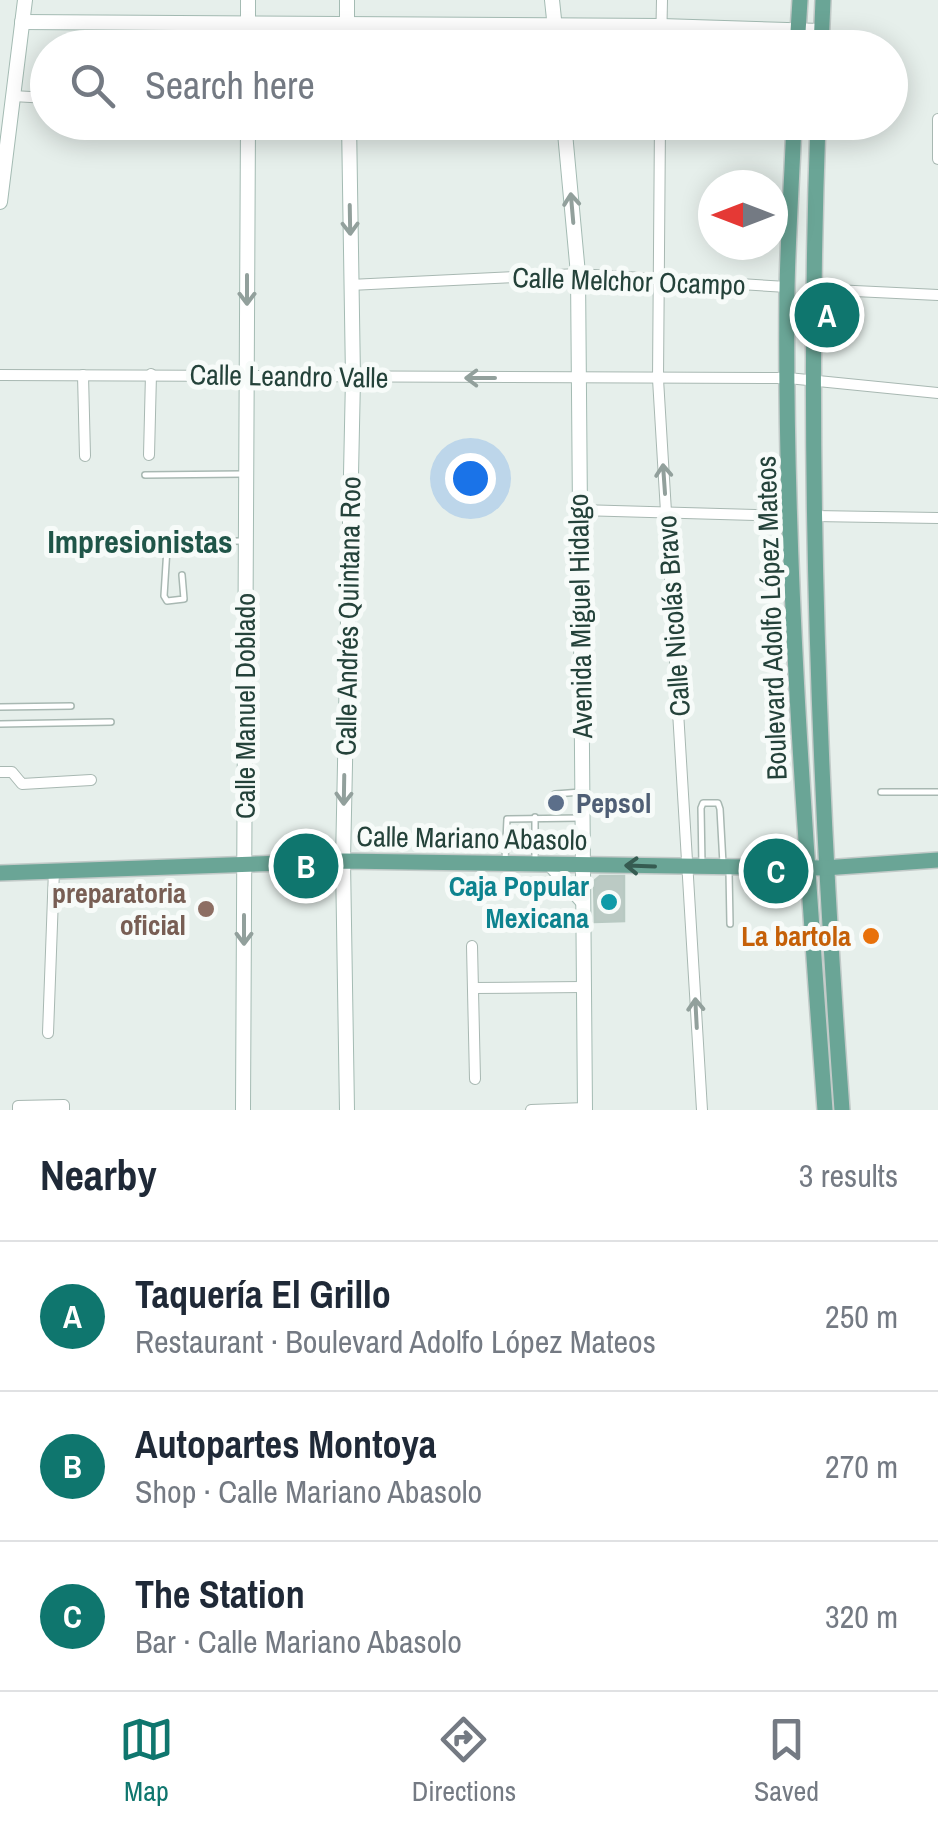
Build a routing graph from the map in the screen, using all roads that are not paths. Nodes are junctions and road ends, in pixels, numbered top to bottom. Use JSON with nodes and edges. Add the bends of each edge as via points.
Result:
{"nodes":[{"id":1,"x":24,"y":0,"type":"edge"},
{"id":2,"x":248,"y":0,"type":"edge"},
{"id":3,"x":348,"y":0,"type":"edge"},
{"id":4,"x":552,"y":0,"type":"edge"},
{"id":5,"x":662,"y":0,"type":"edge"},
{"id":6,"x":800,"y":0,"type":"edge"},
{"id":7,"x":823,"y":0,"type":"edge"},
{"id":8,"x":22,"y":22,"type":"junction"},
{"id":9,"x":248,"y":22,"type":"junction"},
{"id":10,"x":346,"y":23,"type":"junction"},
{"id":11,"x":555,"y":25,"type":"junction"},
{"id":12,"x":661,"y":26,"type":"junction"},
{"id":13,"x":248,"y":30,"type":"edge"},
{"id":14,"x":346,"y":30,"type":"edge"},
{"id":15,"x":555,"y":30,"type":"edge"},
{"id":16,"x":661,"y":30,"type":"edge"},
{"id":17,"x":798,"y":30,"type":"joint"},
{"id":18,"x":821,"y":30,"type":"edge"},
{"id":19,"x":12,"y":96,"type":"junction"},
{"id":20,"x":30,"y":97,"type":"edge"},
{"id":21,"x":938,"y":119,"type":"edge"},
{"id":22,"x":248,"y":140,"type":"edge"},
{"id":23,"x":349,"y":140,"type":"edge"},
{"id":24,"x":566,"y":140,"type":"edge"},
{"id":25,"x":660,"y":140,"type":"edge"},
{"id":26,"x":793,"y":140,"type":"edge"},
{"id":27,"x":817,"y":140,"type":"edge"},
{"id":28,"x":938,"y":159,"type":"edge"},
{"id":29,"x":0,"y":202,"type":"edge"},
{"id":30,"x":578,"y":274,"type":"junction"},
{"id":31,"x":658,"y":279,"type":"junction"},
{"id":32,"x":350,"y":285,"type":"junction"},
{"id":33,"x":788,"y":287,"type":"junction"},
{"id":34,"x":812,"y":289,"type":"junction"},
{"id":35,"x":938,"y":295,"type":"edge"},
{"id":36,"x":0,"y":374,"type":"edge"},
{"id":37,"x":83,"y":374,"type":"junction"},
{"id":38,"x":151,"y":374,"type":"junction"},
{"id":39,"x":246,"y":376,"type":"junction"},
{"id":40,"x":353,"y":378,"type":"junction"},
{"id":41,"x":578,"y":378,"type":"junction"},
{"id":42,"x":788,"y":378,"type":"junction"},
{"id":43,"x":812,"y":378,"type":"junction"},
{"id":44,"x":658,"y":379,"type":"junction"},
{"id":45,"x":938,"y":393,"type":"edge"},
{"id":46,"x":149,"y":455,"type":"dead end"},
{"id":47,"x":85,"y":456,"type":"dead end"},
{"id":48,"x":246,"y":474,"type":"junction"},
{"id":49,"x":145,"y":475,"type":"dead end"},
{"id":50,"x":579,"y":510,"type":"junction"},
{"id":51,"x":666,"y":514,"type":"junction"},
{"id":52,"x":790,"y":516,"type":"junction"},
{"id":53,"x":814,"y":516,"type":"junction"},
{"id":54,"x":938,"y":518,"type":"edge"},
{"id":55,"x":245,"y":541,"type":"junction"},
{"id":56,"x":182,"y":575,"type":"dead end"},
{"id":57,"x":71,"y":706,"type":"dead end"},
{"id":58,"x":0,"y":707,"type":"edge"},
{"id":59,"x":110,"y":722,"type":"dead end"},
{"id":60,"x":0,"y":724,"type":"edge"},
{"id":61,"x":0,"y":772,"type":"edge"},
{"id":62,"x":90,"y":780,"type":"dead end"},
{"id":63,"x":582,"y":792,"type":"junction"},
{"id":64,"x":881,"y":792,"type":"dead end"},
{"id":65,"x":938,"y":792,"type":"edge"},
{"id":66,"x":556,"y":794,"type":"dead end"},
{"id":67,"x":535,"y":817,"type":"junction"},
{"id":68,"x":582,"y":818,"type":"junction"},
{"id":69,"x":938,"y":860,"type":"edge"},
{"id":70,"x":343,"y":861,"type":"junction"},
{"id":71,"x":505,"y":864,"type":"junction"},
{"id":72,"x":583,"y":864,"type":"junction"},
{"id":73,"x":542,"y":865,"type":"junction"},
{"id":74,"x":244,"y":866,"type":"junction"},
{"id":75,"x":695,"y":868,"type":"junction"},
{"id":76,"x":726,"y":868,"type":"junction"},
{"id":77,"x":807,"y":868,"type":"junction"},
{"id":78,"x":824,"y":868,"type":"junction"},
{"id":79,"x":54,"y":870,"type":"junction"},
{"id":80,"x":0,"y":872,"type":"edge"},
{"id":81,"x":583,"y":902,"type":"junction"},
{"id":82,"x":730,"y":924,"type":"dead end"},
{"id":83,"x":472,"y":946,"type":"dead end"},
{"id":84,"x":474,"y":988,"type":"junction"},
{"id":85,"x":584,"y":988,"type":"junction"},
{"id":86,"x":48,"y":1032,"type":"dead end"},
{"id":87,"x":474,"y":1079,"type":"dead end"},
{"id":88,"x":585,"y":1109,"type":"edge"},
{"id":89,"x":18,"y":1110,"type":"edge"},
{"id":90,"x":64,"y":1110,"type":"edge"},
{"id":91,"x":243,"y":1110,"type":"edge"},
{"id":92,"x":347,"y":1110,"type":"edge"},
{"id":93,"x":531,"y":1110,"type":"edge"},
{"id":94,"x":702,"y":1110,"type":"edge"},
{"id":95,"x":825,"y":1110,"type":"edge"},
{"id":96,"x":842,"y":1110,"type":"edge"}],
"edges":[{"from":1,"to":8,"type":"main road"},
{"from":2,"to":9,"type":"main road"},
{"from":3,"to":10,"type":"main road"},
{"from":4,"to":11,"type":"main road"},
{"from":5,"to":12,"type":"street"},
{"from":6,"to":17,"type":"main road"},
{"from":7,"to":18,"type":"main road"},
{"from":8,"to":9,"type":"main road"},
{"from":8,"to":19,"type":"main road"},
{"from":9,"to":10,"type":"main road"},
{"from":9,"to":13,"type":"main road"},
{"from":10,"to":11,"type":"main road"},
{"from":10,"to":14,"type":"main road"},
{"from":11,"to":12,"type":"main road"},
{"from":11,"to":15,"type":"main road"},
{"from":12,"to":16,"type":"street"},
{"from":12,"to":17,"type":"main road"},
{"from":19,"to":20,"type":"street"},
{"from":19,"to":29,"type":"main road"},
{"from":21,"to":28,"type":"street"},
{"from":22,"to":39,"type":"main road","name":"Calle Manuel Doblado","one_way":true},
{"from":23,"to":32,"type":"main road","name":"Calle Andrés Quintana Roo","one_way":true},
{"from":30,"to":24,"type":"main road","name":"Avenida Miguel Hidalgo","one_way":true},
{"from":25,"to":31,"type":"street","name":"Calle Nicolás Bravo"},
{"from":26,"to":33,"type":"main road","name":"Boulevard Adolfo López Mateos"},
{"from":27,"to":34,"type":"main road","name":"Boulevard Adolfo López Mateos"},
{"from":30,"to":31,"type":"street","name":"Calle Melchor Ocampo"},
{"from":30,"to":32,"type":"street","name":"Calle Melchor Ocampo"},
{"from":30,"to":41,"type":"main road","name":"Avenida Miguel Hidalgo"},
{"from":31,"to":33,"type":"street","name":"Calle Melchor Ocampo"},
{"from":31,"to":44,"type":"street","name":"Calle Nicolás Bravo"},
{"from":32,"to":40,"type":"main road","name":"Calle Andrés Quintana Roo"},
{"from":33,"to":42,"type":"main road","name":"Boulevard Adolfo López Mateos"},
{"from":34,"to":35,"type":"street"},
{"from":34,"to":43,"type":"main road","name":"Boulevard Adolfo López Mateos"},
{"from":36,"to":37,"type":"street","name":"Calle Leandro Valle"},
{"from":37,"to":38,"type":"street","name":"Calle Leandro Valle"},
{"from":37,"to":47,"type":"street"},
{"from":38,"to":39,"type":"street","name":"Calle Leandro Valle"},
{"from":38,"to":46,"type":"street"},
{"from":39,"to":40,"type":"street","name":"Calle Leandro Valle"},
{"from":39,"to":48,"type":"main road","name":"Calle Manuel Doblado"},
{"from":41,"to":40,"type":"street","name":"Calle Leandro Valle","one_way":true},
{"from":40,"to":70,"type":"main road","name":"Calle Andrés Quintana Roo","one_way":true},
{"from":41,"to":44,"type":"street","name":"Calle Leandro Valle"},
{"from":41,"to":50,"type":"main road","name":"Avenida Miguel Hidalgo"},
{"from":42,"to":43,"type":"street","name":"Calle Leandro Valle"},
{"from":42,"to":44,"type":"street","name":"Calle Leandro Valle"},
{"from":42,"to":52,"type":"main road","name":"Boulevard Adolfo López Mateos"},
{"from":43,"to":45,"type":"street","name":"Calle Leandro Valle"},
{"from":43,"to":53,"type":"main road","name":"Boulevard Adolfo López Mateos"},
{"from":51,"to":44,"type":"street","name":"Calle Nicolás Bravo","one_way":true},
{"from":48,"to":49,"type":"lane"},
{"from":48,"to":55,"type":"main road","name":"Calle Manuel Doblado"},
{"from":50,"to":51,"type":"street"},
{"from":50,"to":63,"type":"main road","name":"Avenida Miguel Hidalgo"},
{"from":51,"to":52,"type":"street"},
{"from":51,"to":75,"type":"street","name":"Calle Nicolás Bravo"},
{"from":52,"to":77,"type":"main road","name":"Boulevard Adolfo López Mateos"},
{"from":53,"to":54,"type":"street"},
{"from":53,"to":78,"type":"main road","name":"Boulevard Adolfo López Mateos"},
{"from":55,"to":56,"type":"lane","via":[[170,542],[168,601],[184,600]]},
{"from":55,"to":74,"type":"main road","name":"Calle Manuel Doblado"},
{"from":57,"to":58,"type":"lane"},
{"from":59,"to":60,"type":"lane"},
{"from":61,"to":62,"type":"street","via":[[12,772],[22,784]]},
{"from":63,"to":66,"type":"lane"},
{"from":63,"to":68,"type":"main road","name":"Avenida Miguel Hidalgo"},
{"from":64,"to":65,"type":"lane"},
{"from":67,"to":68,"type":"lane"},
{"from":67,"to":71,"type":"lane","via":[[506,818]]},
{"from":67,"to":73,"type":"lane"},
{"from":68,"to":72,"type":"main road","name":"Avenida Miguel Hidalgo"},
{"from":69,"to":78,"type":"main road","name":"Calle Mariano Abasolo"},
{"from":70,"to":71,"type":"main road","name":"Calle Mariano Abasolo"},
{"from":70,"to":74,"type":"main road","name":"Calle Mariano Abasolo"},
{"from":70,"to":92,"type":"main road","name":"Calle Andrés Quintana Roo"},
{"from":71,"to":73,"type":"main road","name":"Calle Mariano Abasolo"},
{"from":72,"to":73,"type":"main road","name":"Calle Mariano Abasolo"},
{"from":75,"to":72,"type":"main road","name":"Calle Mariano Abasolo","one_way":true},
{"from":72,"to":81,"type":"main road","name":"Avenida Miguel Hidalgo"},
{"from":73,"to":81,"type":"main road"},
{"from":74,"to":79,"type":"main road","name":"Calle Mariano Abasolo"},
{"from":74,"to":91,"type":"main road","name":"Calle Manuel Doblado","one_way":true},
{"from":75,"to":76,"type":"main road","name":"Calle Mariano Abasolo"},
{"from":75,"to":76,"type":"lane","via":[[701,808],[710,802],[720,809]]},
{"from":94,"to":75,"type":"street","name":"Calle Nicolás Bravo","one_way":true},
{"from":76,"to":77,"type":"main road","name":"Calle Mariano Abasolo"},
{"from":76,"to":82,"type":"lane"},
{"from":77,"to":78,"type":"main road","name":"Calle Mariano Abasolo"},
{"from":77,"to":95,"type":"main road","name":"Boulevard Adolfo López Mateos"},
{"from":78,"to":96,"type":"main road","name":"Boulevard Adolfo López Mateos"},
{"from":79,"to":80,"type":"main road","name":"Calle Mariano Abasolo"},
{"from":79,"to":86,"type":"street"},
{"from":81,"to":85,"type":"main road","name":"Avenida Miguel Hidalgo"},
{"from":83,"to":84,"type":"street"},
{"from":84,"to":85,"type":"street"},
{"from":84,"to":87,"type":"street"},
{"from":85,"to":88,"type":"main road","name":"Avenida Miguel Hidalgo"},
{"from":88,"to":93,"type":"street"},
{"from":89,"to":90,"type":"street"}]}
